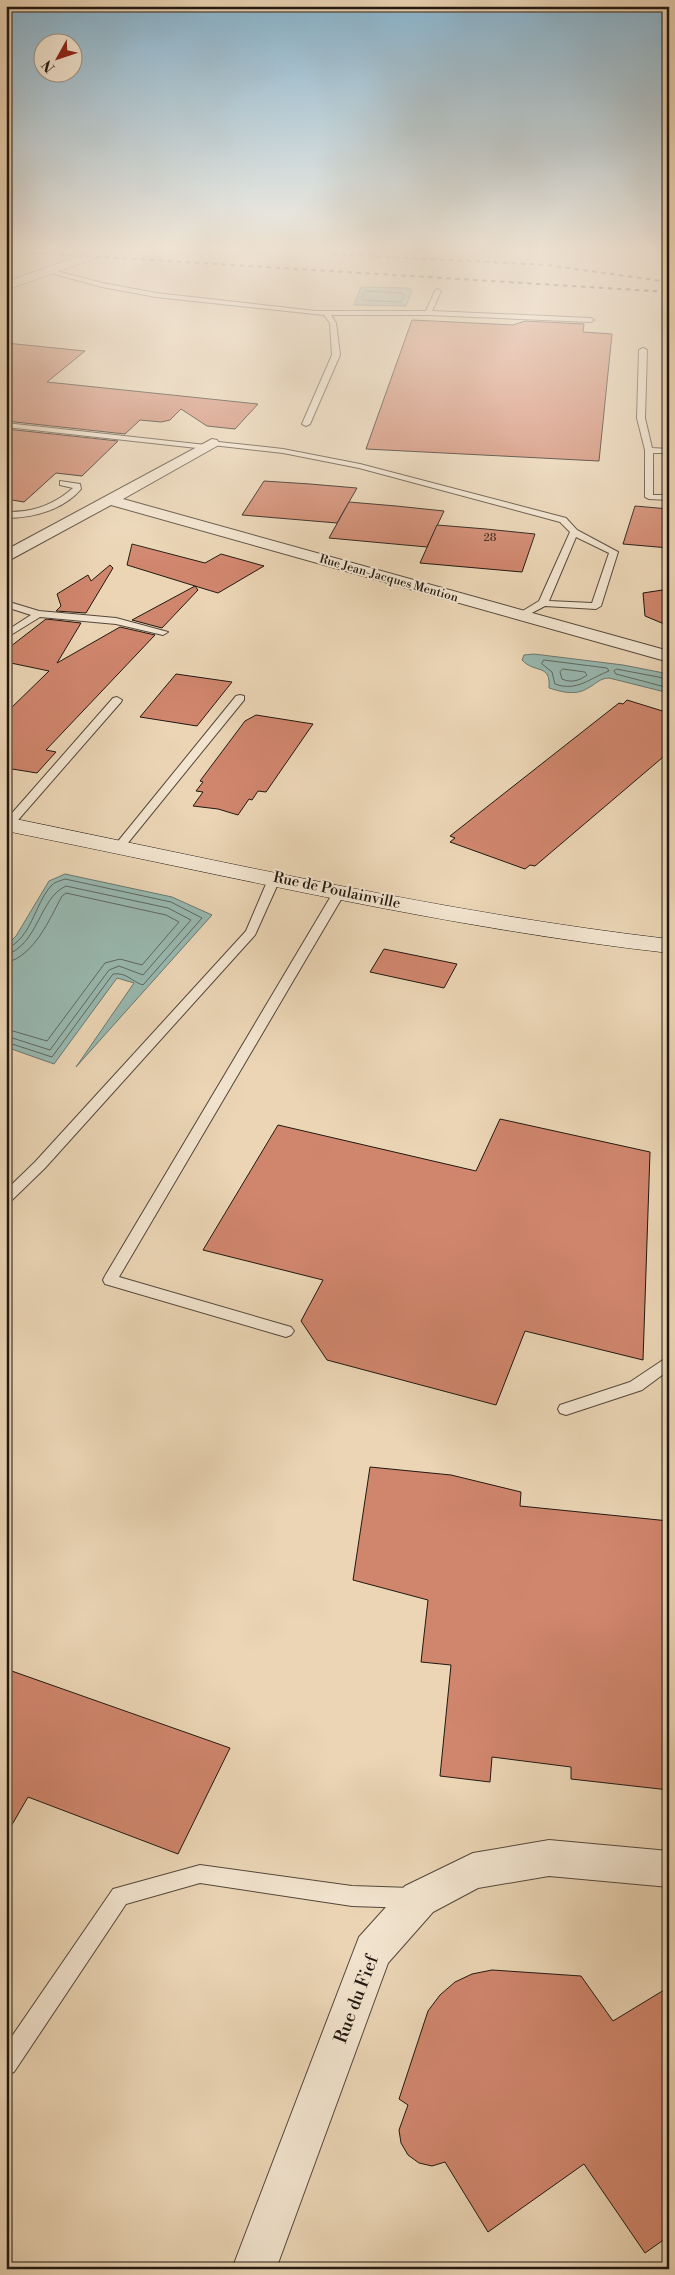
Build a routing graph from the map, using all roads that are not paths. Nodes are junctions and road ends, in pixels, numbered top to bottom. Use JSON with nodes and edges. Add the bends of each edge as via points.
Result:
{"nodes":[{"id":1,"x":336,"y":354,"type":"edge"},
{"id":2,"x":643,"y":354,"type":"edge"},
{"id":3,"x":306,"y":424,"type":"dead end"},
{"id":4,"x":6,"y":425,"type":"edge"},
{"id":5,"x":209,"y":445,"type":"junction"},
{"id":6,"x":649,"y":450,"type":"junction"},
{"id":7,"x":669,"y":451,"type":"edge"},
{"id":8,"x":63,"y":483,"type":"dead end"},
{"id":9,"x":669,"y":498,"type":"edge"},
{"id":10,"x":110,"y":500,"type":"junction"},
{"id":11,"x":6,"y":515,"type":"edge"},
{"id":12,"x":574,"y":532,"type":"junction"},
{"id":13,"x":6,"y":557,"type":"edge"},
{"id":14,"x":543,"y":602,"type":"junction"},
{"id":15,"x":6,"y":604,"type":"edge"},
{"id":16,"x":38,"y":614,"type":"junction"},
{"id":17,"x":522,"y":615,"type":"junction"},
{"id":18,"x":163,"y":632,"type":"dead end"},
{"id":19,"x":6,"y":635,"type":"edge"},
{"id":20,"x":669,"y":657,"type":"edge"},
{"id":21,"x":240,"y":698,"type":"dead end"},
{"id":22,"x":118,"y":700,"type":"dead end"},
{"id":23,"x":7,"y":824,"type":"edge"},
{"id":24,"x":119,"y":847,"type":"junction"},
{"id":25,"x":275,"y":877,"type":"junction"},
{"id":26,"x":340,"y":891,"type":"junction"},
{"id":27,"x":669,"y":946,"type":"edge"},
{"id":28,"x":6,"y":1198,"type":"edge"},
{"id":29,"x":286,"y":1331,"type":"dead end"},
{"id":30,"x":669,"y":1362,"type":"edge"},
{"id":31,"x":566,"y":1409,"type":"dead end"},
{"id":32,"x":669,"y":1869,"type":"edge"},
{"id":33,"x":419,"y":1899,"type":"junction"},
{"id":34,"x":6,"y":2064,"type":"edge"},
{"id":35,"x":254,"y":2269,"type":"edge"}],
"edges":[{"from":1,"to":3,"type":"lane"},
{"from":2,"to":6,"type":"lane","via":[[641,418]]},
{"from":4,"to":5,"type":"lane"},
{"from":5,"to":10,"type":"street"},
{"from":5,"to":12,"type":"lane","via":[[283,451],[360,466],[545,514],[563,520]]},
{"from":6,"to":7,"type":"lane"},
{"from":6,"to":9,"type":"lane","via":[[648,497]]},
{"from":8,"to":11,"type":"lane","via":[[77,486],[77,489],[42,510]]},
{"from":10,"to":13,"type":"street"},
{"from":10,"to":17,"type":"street","name":"Rue Jean-Jacques Mention"},
{"from":12,"to":14,"type":"lane"},
{"from":12,"to":14,"type":"lane","via":[[614,552],[596,606]]},
{"from":14,"to":17,"type":"lane"},
{"from":15,"to":16,"type":"lane"},
{"from":16,"to":18,"type":"lane","via":[[116,621]]},
{"from":16,"to":19,"type":"lane"},
{"from":17,"to":20,"type":"street","name":"Rue Jean-Jacques Mention"},
{"from":21,"to":24,"type":"lane"},
{"from":22,"to":23,"type":"lane"},
{"from":23,"to":24,"type":"street","name":"Rue de Poulainville"},
{"from":24,"to":25,"type":"street","name":"Rue de Poulainville"},
{"from":25,"to":26,"type":"street","name":"Rue de Poulainville"},
{"from":25,"to":28,"type":"lane","via":[[251,932],[40,1165]]},
{"from":26,"to":27,"type":"street","name":"Rue de Poulainville","via":[[571,934]]},
{"from":26,"to":29,"type":"lane","via":[[110,1280]]},
{"from":30,"to":31,"type":"lane","via":[[636,1386]]},
{"from":32,"to":33,"type":"street","name":"Rue du Fief","via":[[549,1858],[472,1871]]},
{"from":33,"to":34,"type":"lane","via":[[352,1896],[200,1874],[120,1896]]},
{"from":33,"to":35,"type":"street","name":"Rue du Fief","via":[[373,1951]]}]}
